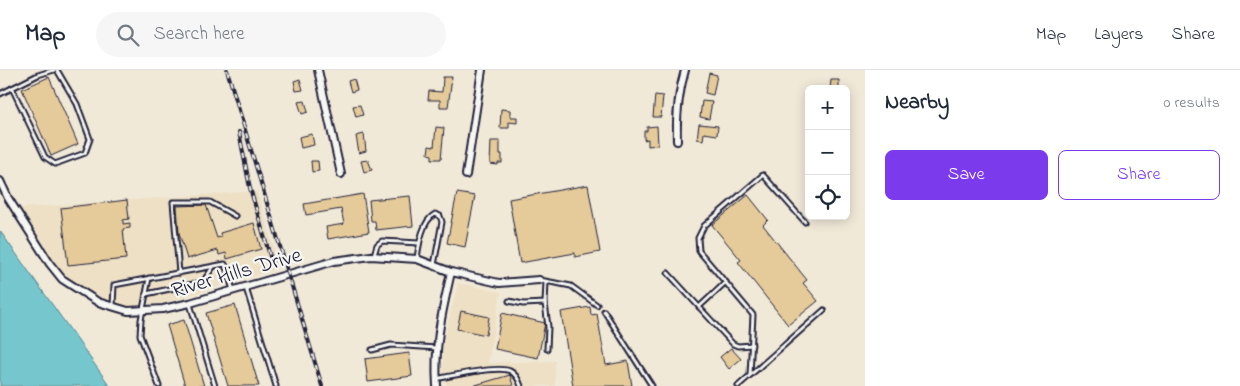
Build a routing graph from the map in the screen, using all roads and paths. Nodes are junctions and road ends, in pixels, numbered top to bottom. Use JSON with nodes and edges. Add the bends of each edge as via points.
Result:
{"nodes":[{"id":1,"x":56,"y":70,"type":"edge"},
{"id":2,"x":318,"y":70,"type":"edge"},
{"id":3,"x":482,"y":70,"type":"edge"},
{"id":4,"x":685,"y":70,"type":"edge"},
{"id":5,"x":12,"y":88,"type":"junction"},
{"id":6,"x":0,"y":94,"type":"edge"},
{"id":7,"x":676,"y":141,"type":"dead end"},
{"id":8,"x":341,"y":174,"type":"dead end"},
{"id":9,"x":466,"y":175,"type":"dead end"},
{"id":10,"x":0,"y":181,"type":"edge"},
{"id":11,"x":235,"y":216,"type":"dead end"},
{"id":12,"x":805,"y":222,"type":"dead end"},
{"id":13,"x":419,"y":242,"type":"junction"},
{"id":14,"x":374,"y":256,"type":"junction"},
{"id":15,"x":417,"y":259,"type":"junction"},
{"id":16,"x":213,"y":266,"type":"junction"},
{"id":17,"x":434,"y":266,"type":"junction"},
{"id":18,"x":179,"y":272,"type":"junction"},
{"id":19,"x":451,"y":272,"type":"junction"},
{"id":20,"x":668,"y":273,"type":"dead end"},
{"id":21,"x":149,"y":278,"type":"junction"},
{"id":22,"x":539,"y":280,"type":"joint"},
{"id":23,"x":546,"y":282,"type":"junction"},
{"id":24,"x":726,"y":282,"type":"junction"},
{"id":25,"x":246,"y":287,"type":"junction"},
{"id":26,"x":234,"y":291,"type":"junction"},
{"id":27,"x":146,"y":294,"type":"junction"},
{"id":28,"x":509,"y":302,"type":"dead end"},
{"id":29,"x":190,"y":303,"type":"junction"},
{"id":30,"x":545,"y":303,"type":"junction"},
{"id":31,"x":598,"y":305,"type":"dead end"},
{"id":32,"x":113,"y":306,"type":"junction"},
{"id":33,"x":699,"y":307,"type":"junction"},
{"id":34,"x":143,"y":310,"type":"junction"},
{"id":35,"x":824,"y":310,"type":"dead end"},
{"id":36,"x":604,"y":311,"type":"dead end"},
{"id":37,"x":752,"y":345,"type":"junction"},
{"id":38,"x":436,"y":348,"type":"junction"},
{"id":39,"x":547,"y":349,"type":"dead end"},
{"id":40,"x":372,"y":350,"type":"dead end"},
{"id":41,"x":750,"y":375,"type":"junction"},
{"id":42,"x":436,"y":382,"type":"edge"},
{"id":43,"x":159,"y":386,"type":"edge"},
{"id":44,"x":215,"y":386,"type":"edge"},
{"id":45,"x":276,"y":386,"type":"edge"},
{"id":46,"x":521,"y":386,"type":"edge"},
{"id":47,"x":652,"y":386,"type":"edge"},
{"id":48,"x":738,"y":386,"type":"edge"}],
"edges":[{"from":1,"to":5,"type":"lane"},
{"from":1,"to":5,"type":"lane","via":[[77,104],[90,139],[85,153],[55,164],[45,157]]},
{"from":2,"to":8,"type":"street"},
{"from":3,"to":9,"type":"street"},
{"from":4,"to":7,"type":"street","via":[[676,114]]},
{"from":5,"to":6,"type":"lane"},
{"from":10,"to":32,"type":"street","name":"River Hills Drive","via":[[62,279],[98,302]]},
{"from":11,"to":18,"type":"lane","via":[[210,202],[173,202]]},
{"from":12,"to":24,"type":"lane","via":[[763,175],[704,226],[698,238],[699,251]]},
{"from":13,"to":14,"type":"lane","via":[[382,242],[377,245]]},
{"from":13,"to":15,"type":"lane"},
{"from":13,"to":17,"type":"lane","via":[[430,217],[440,216],[442,222]]},
{"from":14,"to":15,"type":"street","name":"River Hills Drive"},
{"from":14,"to":25,"type":"street","name":"River Hills Drive","via":[[334,261]]},
{"from":15,"to":17,"type":"street","name":"River Hills Drive"},
{"from":16,"to":18,"type":"lane"},
{"from":16,"to":26,"type":"lane","via":[[226,264]]},
{"from":16,"to":27,"type":"lane","via":[[203,282]]},
{"from":17,"to":19,"type":"street","name":"River Hills Drive"},
{"from":18,"to":21,"type":"lane"},
{"from":19,"to":22,"type":"street","name":"River Hills Drive","via":[[499,283]]},
{"from":19,"to":38,"type":"street"},
{"from":20,"to":33,"type":"lane"},
{"from":21,"to":27,"type":"lane"},
{"from":21,"to":32,"type":"lane","via":[[114,285]]},
{"from":22,"to":23,"type":"lane"},
{"from":23,"to":30,"type":"lane"},
{"from":23,"to":31,"type":"lane","via":[[570,286]]},
{"from":24,"to":33,"type":"lane"},
{"from":24,"to":37,"type":"lane","via":[[753,315]]},
{"from":25,"to":26,"type":"street","name":"River Hills Drive"},
{"from":25,"to":45,"type":"lane"},
{"from":26,"to":29,"type":"street","name":"River Hills Drive"},
{"from":27,"to":34,"type":"lane"},
{"from":28,"to":30,"type":"lane"},
{"from":29,"to":34,"type":"street","name":"River Hills Drive"},
{"from":29,"to":44,"type":"lane"},
{"from":30,"to":39,"type":"lane"},
{"from":32,"to":34,"type":"street","name":"River Hills Drive"},
{"from":33,"to":37,"type":"lane","via":[[733,344]]},
{"from":34,"to":43,"type":"lane","via":[[140,335]]},
{"from":35,"to":41,"type":"lane"},
{"from":36,"to":47,"type":"lane"},
{"from":37,"to":41,"type":"lane"},
{"from":38,"to":40,"type":"lane","via":[[390,346]]},
{"from":38,"to":42,"type":"street"},
{"from":41,"to":48,"type":"lane"},
{"from":42,"to":46,"type":"lane","via":[[492,370],[509,370]]}]}
